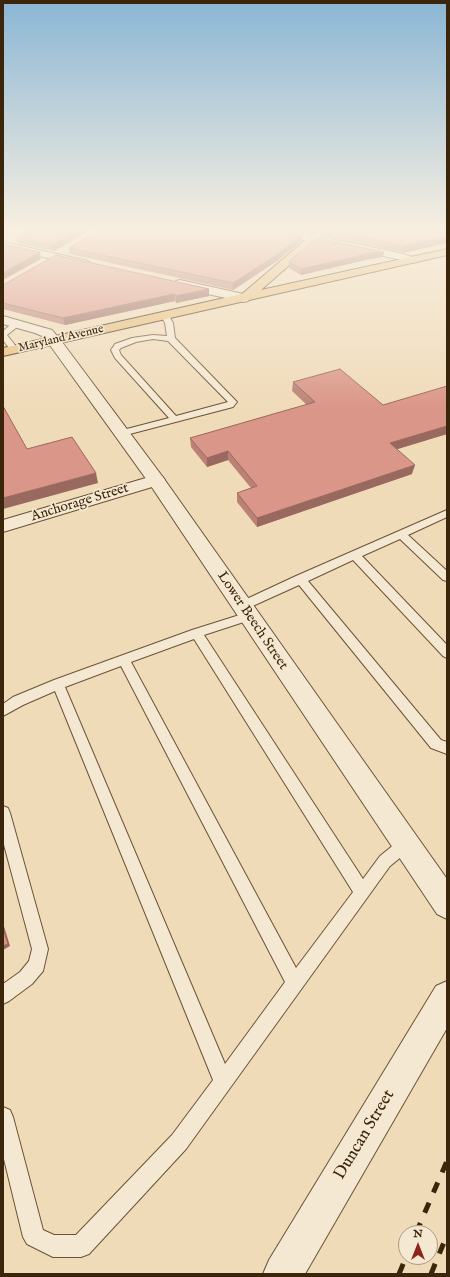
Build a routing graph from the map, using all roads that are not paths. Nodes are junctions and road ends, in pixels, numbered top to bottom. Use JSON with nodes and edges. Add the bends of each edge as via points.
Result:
{"nodes":[{"id":1,"x":211,"y":291,"type":"edge"},
{"id":2,"x":253,"y":291,"type":"edge"},
{"id":3,"x":277,"y":291,"type":"edge"},
{"id":4,"x":244,"y":298,"type":"junction"},
{"id":5,"x":165,"y":316,"type":"junction"},
{"id":6,"x":3,"y":320,"type":"edge"},
{"id":7,"x":16,"y":324,"type":"junction"},
{"id":8,"x":171,"y":339,"type":"junction"},
{"id":9,"x":54,"y":341,"type":"junction"},
{"id":10,"x":9,"y":351,"type":"edge"},
{"id":11,"x":174,"y":419,"type":"junction"},
{"id":12,"x":122,"y":433,"type":"junction"},
{"id":13,"x":156,"y":480,"type":"junction"},
{"id":14,"x":447,"y":513,"type":"edge"},
{"id":15,"x":3,"y":526,"type":"edge"},
{"id":16,"x":401,"y":534,"type":"junction"},
{"id":17,"x":355,"y":554,"type":"junction"},
{"id":18,"x":447,"y":577,"type":"edge"},
{"id":19,"x":300,"y":579,"type":"junction"},
{"id":20,"x":246,"y":611,"type":"junction"},
{"id":21,"x":196,"y":633,"type":"junction"},
{"id":22,"x":447,"y":653,"type":"edge"},
{"id":23,"x":124,"y":660,"type":"junction"},
{"id":24,"x":58,"y":684,"type":"junction"},
{"id":25,"x":3,"y":711,"type":"edge"},
{"id":26,"x":447,"y":748,"type":"edge"},
{"id":27,"x":3,"y":813,"type":"edge"},
{"id":28,"x":406,"y":844,"type":"junction"},
{"id":29,"x":362,"y":892,"type":"junction"},
{"id":30,"x":447,"y":904,"type":"edge"},
{"id":31,"x":295,"y":983,"type":"junction"},
{"id":32,"x":3,"y":995,"type":"edge"},
{"id":33,"x":447,"y":997,"type":"edge"},
{"id":34,"x":224,"y":1081,"type":"junction"},
{"id":35,"x":3,"y":1117,"type":"edge"},
{"id":36,"x":283,"y":1274,"type":"edge"}],
"edges":[{"from":1,"to":4,"type":"street"},
{"from":2,"to":4,"type":"main road"},
{"from":3,"to":4,"type":"main road","name":"Maryland Avenue"},
{"from":4,"to":5,"type":"main road","name":"Maryland Avenue"},
{"from":5,"to":8,"type":"lane","via":[[169,323]]},
{"from":5,"to":9,"type":"main road","name":"Maryland Avenue"},
{"from":6,"to":7,"type":"street","name":"Lower Beech Street"},
{"from":7,"to":9,"type":"street","name":"Lower Beech Street","via":[[47,333]]},
{"from":7,"to":10,"type":"lane","via":[[3,335]]},
{"from":8,"to":11,"type":"lane","via":[[233,402],[230,405]]},
{"from":8,"to":11,"type":"lane","via":[[153,337],[135,340],[118,346],[115,350]]},
{"from":9,"to":10,"type":"main road","name":"Maryland Avenue"},
{"from":9,"to":12,"type":"street","name":"Lower Beech Street"},
{"from":11,"to":12,"type":"lane"},
{"from":12,"to":13,"type":"street","name":"Lower Beech Street"},
{"from":13,"to":15,"type":"street","name":"Anchorage Street"},
{"from":13,"to":20,"type":"street","name":"Lower Beech Street"},
{"from":14,"to":16,"type":"lane"},
{"from":16,"to":17,"type":"lane"},
{"from":16,"to":18,"type":"lane"},
{"from":17,"to":19,"type":"lane"},
{"from":17,"to":22,"type":"lane"},
{"from":19,"to":20,"type":"lane"},
{"from":19,"to":26,"type":"lane","via":[[436,744]]},
{"from":20,"to":21,"type":"lane"},
{"from":20,"to":28,"type":"street","name":"Lower Beech Street"},
{"from":21,"to":23,"type":"lane"},
{"from":21,"to":29,"type":"lane"},
{"from":23,"to":24,"type":"lane"},
{"from":23,"to":31,"type":"lane"},
{"from":24,"to":25,"type":"lane","via":[[18,701]]},
{"from":24,"to":34,"type":"lane"},
{"from":27,"to":32,"type":"lane","via":[[40,949],[37,965],[26,978]]},
{"from":28,"to":29,"type":"lane","via":[[385,861]]},
{"from":28,"to":30,"type":"street","name":"Lower Beech Street"},
{"from":29,"to":31,"type":"lane"},
{"from":31,"to":34,"type":"lane"},
{"from":33,"to":36,"type":"street","name":"Duncan Street"},
{"from":34,"to":35,"type":"lane","via":[[179,1142],[81,1246],[53,1246],[34,1237]]}]}
